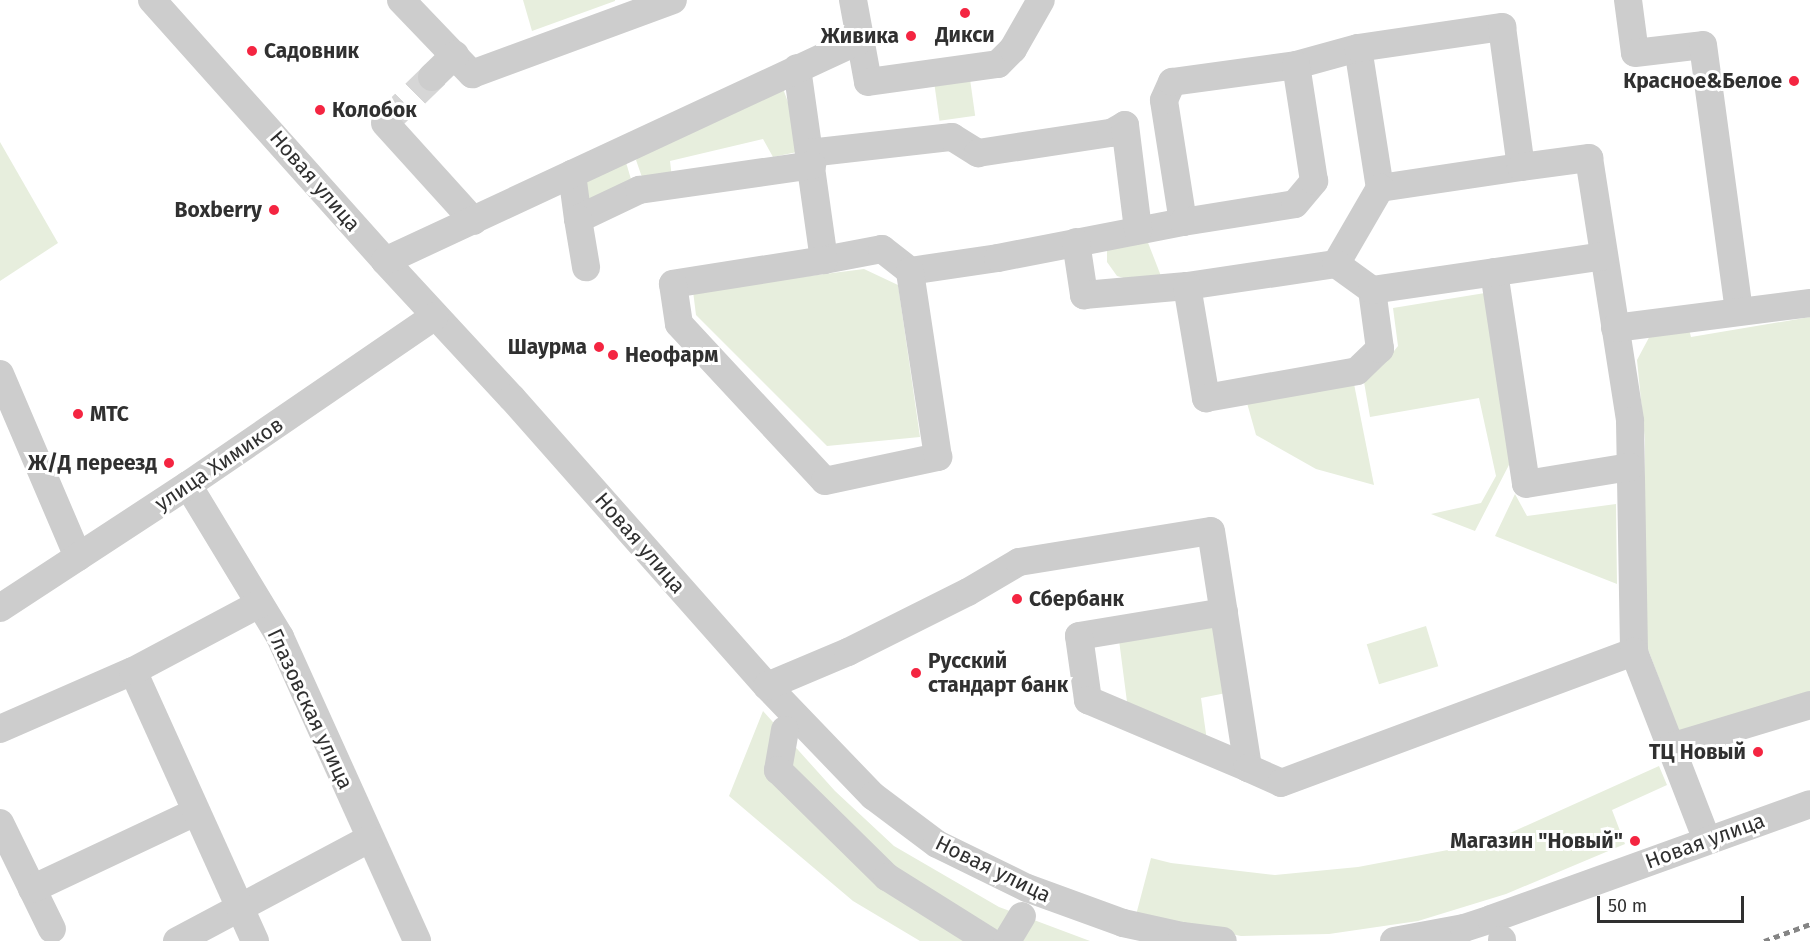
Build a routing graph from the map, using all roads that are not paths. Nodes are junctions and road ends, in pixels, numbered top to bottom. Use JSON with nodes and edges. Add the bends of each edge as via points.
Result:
{"nodes":[{"id":1,"x":153,"y":0,"type":"edge"},
{"id":2,"x":401,"y":0,"type":"edge"},
{"id":3,"x":674,"y":0,"type":"edge"},
{"id":4,"x":853,"y":0,"type":"edge"},
{"id":5,"x":1041,"y":0,"type":"edge"},
{"id":6,"x":1628,"y":0,"type":"edge"},
{"id":7,"x":860,"y":40,"type":"junction"},
{"id":8,"x":1358,"y":48,"type":"junction"},
{"id":9,"x":454,"y":55,"type":"junction"},
{"id":10,"x":1296,"y":65,"type":"junction"},
{"id":11,"x":797,"y":68,"type":"junction"},
{"id":12,"x":432,"y":77,"type":"tunnel mouth"},
{"id":13,"x":1164,"y":100,"type":"junction"},
{"id":14,"x":385,"y":123,"type":"dead end"},
{"id":15,"x":1125,"y":125,"type":"junction"},
{"id":16,"x":628,"y":149,"type":"junction"},
{"id":17,"x":811,"y":159,"type":"junction"},
{"id":18,"x":1521,"y":167,"type":"junction"},
{"id":19,"x":572,"y":174,"type":"junction"},
{"id":20,"x":1380,"y":188,"type":"junction"},
{"id":21,"x":639,"y":190,"type":"junction"},
{"id":22,"x":578,"y":219,"type":"junction"},
{"id":23,"x":474,"y":221,"type":"junction"},
{"id":24,"x":1183,"y":222,"type":"junction"},
{"id":25,"x":1138,"y":230,"type":"junction"},
{"id":26,"x":1076,"y":242,"type":"junction"},
{"id":27,"x":1604,"y":256,"type":"junction"},
{"id":28,"x":824,"y":260,"type":"junction"},
{"id":29,"x":384,"y":261,"type":"junction"},
{"id":30,"x":1336,"y":264,"type":"junction"},
{"id":31,"x":586,"y":267,"type":"dead end"},
{"id":32,"x":910,"y":271,"type":"junction"},
{"id":33,"x":1494,"y":272,"type":"junction"},
{"id":34,"x":1187,"y":286,"type":"junction"},
{"id":35,"x":1372,"y":290,"type":"junction"},
{"id":36,"x":1810,"y":303,"type":"edge"},
{"id":37,"x":1739,"y":311,"type":"junction"},
{"id":38,"x":435,"y":316,"type":"junction"},
{"id":39,"x":1615,"y":328,"type":"junction"},
{"id":40,"x":0,"y":374,"type":"edge"},
{"id":41,"x":1630,"y":467,"type":"junction"},
{"id":42,"x":188,"y":485,"type":"junction"},
{"id":43,"x":78,"y":557,"type":"junction"},
{"id":44,"x":259,"y":604,"type":"junction"},
{"id":45,"x":0,"y":608,"type":"edge"},
{"id":46,"x":1224,"y":612,"type":"junction"},
{"id":47,"x":1634,"y":652,"type":"junction"},
{"id":48,"x":132,"y":670,"type":"junction"},
{"id":49,"x":766,"y":686,"type":"junction"},
{"id":50,"x":1810,"y":705,"type":"edge"},
{"id":51,"x":0,"y":729,"type":"edge"},
{"id":52,"x":785,"y":730,"type":"dead end"},
{"id":53,"x":1671,"y":747,"type":"junction"},
{"id":54,"x":1248,"y":768,"type":"junction"},
{"id":55,"x":1810,"y":804,"type":"edge"},
{"id":56,"x":196,"y":812,"type":"junction"},
{"id":57,"x":0,"y":823,"type":"edge"},
{"id":58,"x":369,"y":839,"type":"junction"},
{"id":59,"x":1707,"y":840,"type":"junction"},
{"id":60,"x":32,"y":889,"type":"junction"},
{"id":61,"x":240,"y":908,"type":"junction"},
{"id":62,"x":1022,"y":916,"type":"dead end"},
{"id":63,"x":52,"y":929,"type":"dead end"},
{"id":64,"x":177,"y":941,"type":"edge"},
{"id":65,"x":255,"y":941,"type":"edge"},
{"id":66,"x":417,"y":941,"type":"edge"},
{"id":67,"x":989,"y":941,"type":"edge"},
{"id":68,"x":1007,"y":941,"type":"edge"},
{"id":69,"x":1223,"y":941,"type":"edge"},
{"id":70,"x":1394,"y":941,"type":"edge"}],
"edges":[{"from":1,"to":29,"type":"street","name":"Новая улица"},
{"from":2,"to":9,"type":"street"},
{"from":3,"to":9,"type":"street","via":[[472,74]]},
{"from":4,"to":7,"type":"street"},
{"from":5,"to":7,"type":"street","via":[[1013,49],[998,64],[868,82]]},
{"from":6,"to":37,"type":"street","via":[[1635,53],[1703,45]]},
{"from":7,"to":11,"type":"street"},
{"from":8,"to":10,"type":"street"},
{"from":8,"to":18,"type":"street","via":[[1502,27]]},
{"from":8,"to":20,"type":"street"},
{"from":9,"to":12,"type":"street"},
{"from":10,"to":13,"type":"street","via":[[1172,82]]},
{"from":10,"to":24,"type":"street","via":[[1314,181],[1295,204]]},
{"from":11,"to":16,"type":"street"},
{"from":11,"to":17,"type":"street"},
{"from":13,"to":15,"type":"street"},
{"from":13,"to":24,"type":"street"},
{"from":14,"to":23,"type":"street"},
{"from":15,"to":17,"type":"street","via":[[1111,133],[978,153],[952,137]]},
{"from":15,"to":25,"type":"street"},
{"from":16,"to":19,"type":"street"},
{"from":16,"to":21,"type":"street"},
{"from":17,"to":21,"type":"street"},
{"from":17,"to":28,"type":"street"},
{"from":18,"to":20,"type":"street"},
{"from":18,"to":27,"type":"street","via":[[1588,158]]},
{"from":19,"to":22,"type":"street"},
{"from":19,"to":23,"type":"street"},
{"from":20,"to":30,"type":"street"},
{"from":21,"to":22,"type":"street"},
{"from":22,"to":31,"type":"street"},
{"from":23,"to":29,"type":"street"},
{"from":24,"to":25,"type":"street"},
{"from":25,"to":26,"type":"street"},
{"from":26,"to":32,"type":"street"},
{"from":26,"to":34,"type":"street","via":[[1083,296]]},
{"from":27,"to":33,"type":"street"},
{"from":27,"to":39,"type":"street"},
{"from":28,"to":32,"type":"street","via":[[882,249]]},
{"from":28,"to":32,"type":"street","via":[[673,284],[679,324],[825,481],[938,457]]},
{"from":29,"to":38,"type":"street","name":"Новая улица"},
{"from":30,"to":34,"type":"street"},
{"from":30,"to":35,"type":"street"},
{"from":33,"to":35,"type":"street"},
{"from":33,"to":41,"type":"street","via":[[1526,484]]},
{"from":34,"to":35,"type":"street","via":[[1206,398],[1357,371],[1380,349]]},
{"from":36,"to":37,"type":"street"},
{"from":37,"to":39,"type":"street"},
{"from":38,"to":42,"type":"street","name":"улица Химиков"},
{"from":38,"to":49,"type":"street","name":"Новая улица"},
{"from":39,"to":41,"type":"street","via":[[1630,421]]},
{"from":40,"to":43,"type":"street"},
{"from":41,"to":47,"type":"street"},
{"from":42,"to":43,"type":"street","name":"улица Химиков"},
{"from":42,"to":44,"type":"street","name":"Глазовская улица"},
{"from":43,"to":45,"type":"street","name":"улица Химиков"},
{"from":44,"to":48,"type":"street"},
{"from":44,"to":58,"type":"street","name":"Глазовская улица","via":[[280,636]]},
{"from":46,"to":49,"type":"street","via":[[1211,531],[1019,562],[848,652]]},
{"from":46,"to":54,"type":"street"},
{"from":46,"to":54,"type":"street","via":[[1079,636],[1088,700]]},
{"from":47,"to":53,"type":"street"},
{"from":47,"to":54,"type":"street","via":[[1281,783]]},
{"from":48,"to":51,"type":"street"},
{"from":48,"to":56,"type":"street"},
{"from":49,"to":69,"type":"street","name":"Новая улица","via":[[873,796],[937,844],[998,876],[1073,907],[1133,925]]},
{"from":50,"to":53,"type":"street"},
{"from":52,"to":67,"type":"street","via":[[778,770],[887,877]]},
{"from":53,"to":59,"type":"street"},
{"from":55,"to":59,"type":"street","name":"Новая улица"},
{"from":56,"to":60,"type":"street"},
{"from":56,"to":61,"type":"street"},
{"from":57,"to":60,"type":"street"},
{"from":58,"to":61,"type":"street"},
{"from":58,"to":66,"type":"street","name":"Глазовская улица"},
{"from":59,"to":70,"type":"street","name":"Новая улица","via":[[1491,919]]},
{"from":60,"to":63,"type":"street"},
{"from":61,"to":64,"type":"street"},
{"from":61,"to":65,"type":"street"},
{"from":62,"to":68,"type":"street"}]}
